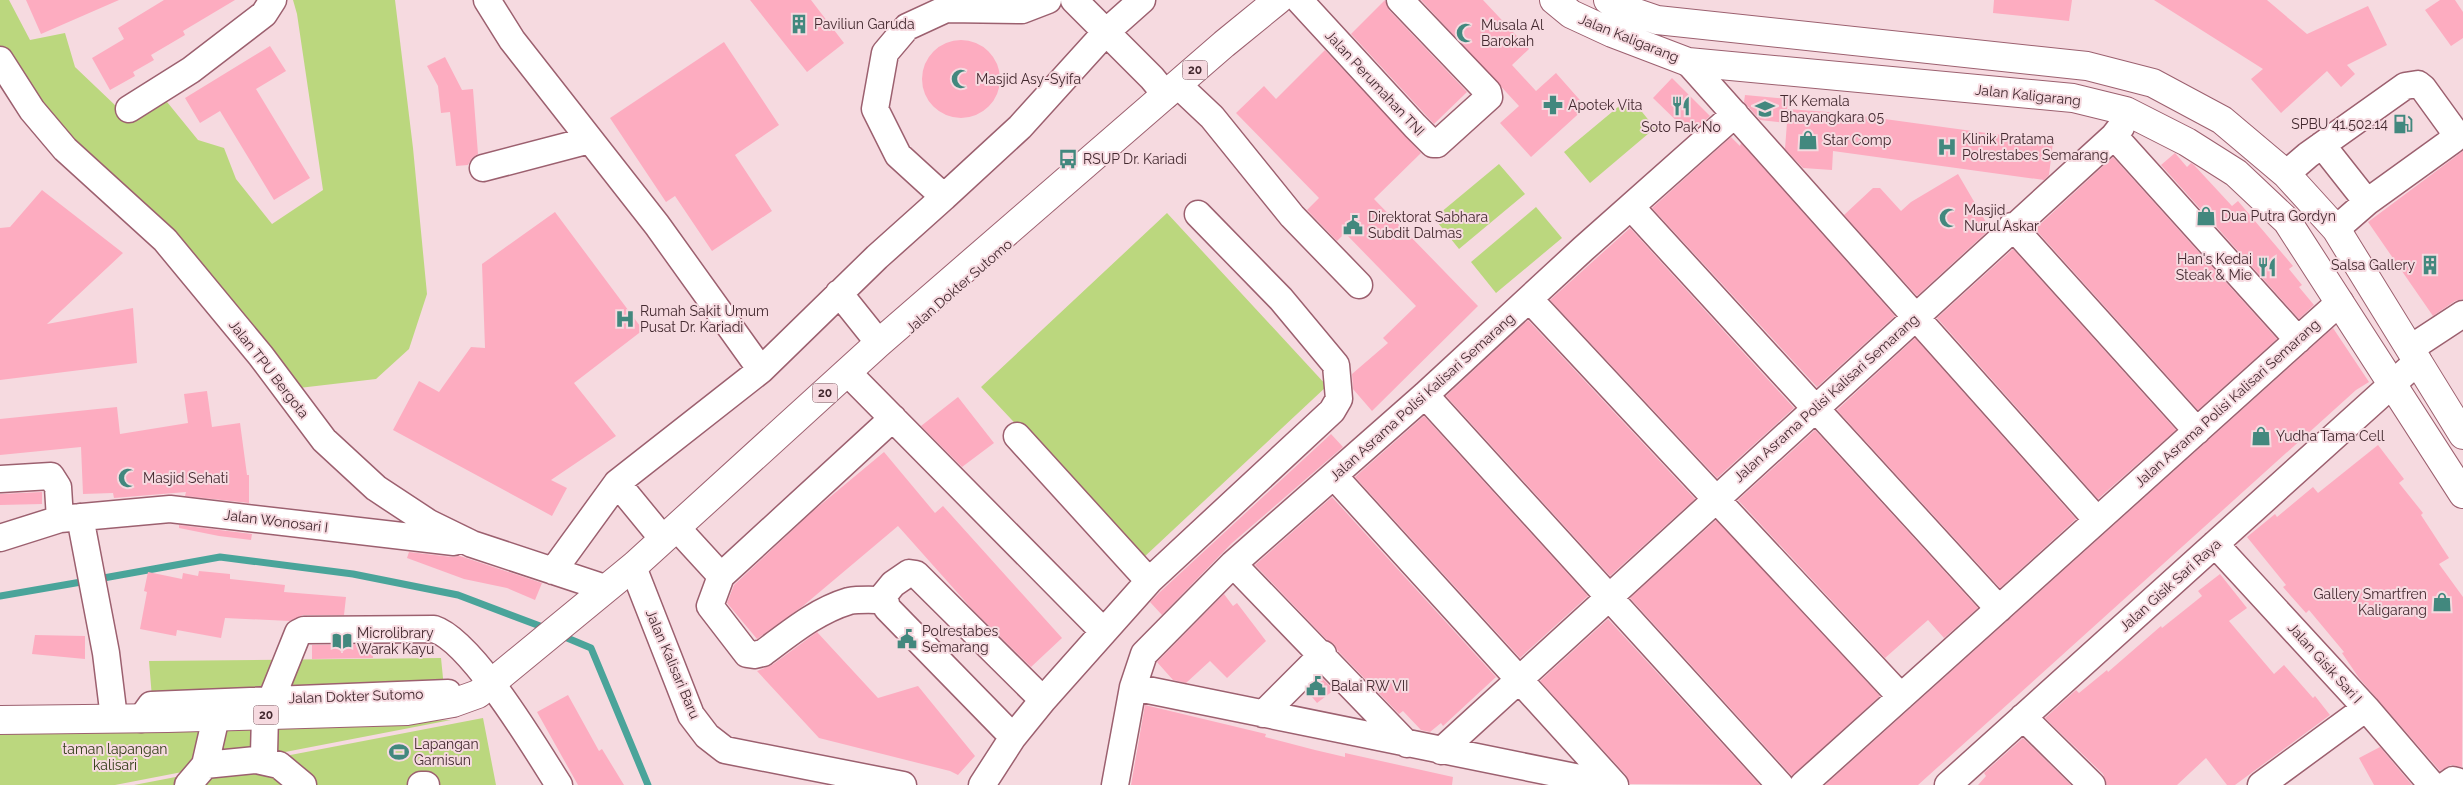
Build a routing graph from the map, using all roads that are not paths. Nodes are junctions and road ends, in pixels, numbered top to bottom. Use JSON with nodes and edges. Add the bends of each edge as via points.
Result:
{"nodes":[{"id":1,"x":273,"y":0,"type":"edge"},
{"id":2,"x":487,"y":0,"type":"edge"},
{"id":3,"x":1048,"y":0,"type":"edge"},
{"id":4,"x":1074,"y":0,"type":"edge"},
{"id":5,"x":1142,"y":0,"type":"edge"},
{"id":6,"x":1278,"y":0,"type":"edge"},
{"id":7,"x":1282,"y":0,"type":"edge"},
{"id":8,"x":1299,"y":0,"type":"edge"},
{"id":9,"x":1400,"y":0,"type":"edge"},
{"id":10,"x":1554,"y":0,"type":"edge"},
{"id":11,"x":1608,"y":0,"type":"edge"},
{"id":12,"x":1106,"y":32,"type":"junction"},
{"id":13,"x":1932,"y":51,"type":"junction"},
{"id":14,"x":0,"y":60,"type":"edge"},
{"id":15,"x":1688,"y":62,"type":"junction"},
{"id":16,"x":1928,"y":85,"type":"junction"},
{"id":17,"x":1175,"y":89,"type":"junction"},
{"id":18,"x":128,"y":109,"type":"dead end"},
{"id":19,"x":2126,"y":111,"type":"junction"},
{"id":20,"x":1735,"y":114,"type":"junction"},
{"id":21,"x":2114,"y":136,"type":"junction"},
{"id":22,"x":590,"y":140,"type":"junction"},
{"id":23,"x":2322,"y":145,"type":"junction"},
{"id":24,"x":483,"y":168,"type":"dead end"},
{"id":25,"x":2286,"y":174,"type":"junction"},
{"id":26,"x":944,"y":197,"type":"junction"},
{"id":27,"x":2366,"y":202,"type":"junction"},
{"id":28,"x":1632,"y":208,"type":"junction"},
{"id":29,"x":1198,"y":214,"type":"dead end"},
{"id":30,"x":2012,"y":226,"type":"junction"},
{"id":31,"x":2336,"y":229,"type":"junction"},
{"id":32,"x":1359,"y":285,"type":"dead end"},
{"id":33,"x":839,"y":293,"type":"junction"},
{"id":34,"x":1530,"y":300,"type":"junction"},
{"id":35,"x":2340,"y":302,"type":"junction"},
{"id":36,"x":2463,"y":314,"type":"edge"},
{"id":37,"x":1915,"y":316,"type":"junction"},
{"id":38,"x":2298,"y":340,"type":"junction"},
{"id":39,"x":879,"y":343,"type":"junction"},
{"id":40,"x":2414,"y":355,"type":"junction"},
{"id":41,"x":761,"y":370,"type":"junction"},
{"id":42,"x":851,"y":375,"type":"junction"},
{"id":43,"x":2392,"y":384,"type":"junction"},
{"id":44,"x":1425,"y":395,"type":"junction"},
{"id":45,"x":1815,"y":408,"type":"junction"},
{"id":46,"x":893,"y":418,"type":"junction"},
{"id":47,"x":2197,"y":431,"type":"junction"},
{"id":48,"x":2463,"y":435,"type":"edge"},
{"id":49,"x":1017,"y":436,"type":"dead end"},
{"id":50,"x":1334,"y":476,"type":"junction"},
{"id":51,"x":0,"y":479,"type":"edge"},
{"id":52,"x":617,"y":483,"type":"junction"},
{"id":53,"x":2463,"y":494,"type":"edge"},
{"id":54,"x":1716,"y":498,"type":"junction"},
{"id":55,"x":2097,"y":520,"type":"junction"},
{"id":56,"x":74,"y":522,"type":"junction"},
{"id":57,"x":673,"y":533,"type":"junction"},
{"id":58,"x":0,"y":538,"type":"edge"},
{"id":59,"x":472,"y":544,"type":"junction"},
{"id":60,"x":2216,"y":544,"type":"junction"},
{"id":61,"x":1233,"y":564,"type":"junction"},
{"id":62,"x":634,"y":566,"type":"junction"},
{"id":63,"x":553,"y":571,"type":"junction"},
{"id":64,"x":721,"y":576,"type":"junction"},
{"id":65,"x":1149,"y":581,"type":"junction"},
{"id":66,"x":604,"y":588,"type":"junction"},
{"id":67,"x":1609,"y":597,"type":"junction"},
{"id":68,"x":884,"y":600,"type":"junction"},
{"id":69,"x":1999,"y":609,"type":"junction"},
{"id":70,"x":1103,"y":631,"type":"junction"},
{"id":71,"x":1323,"y":654,"type":"junction"},
{"id":72,"x":1519,"y":679,"type":"junction"},
{"id":73,"x":492,"y":684,"type":"junction"},
{"id":74,"x":1133,"y":687,"type":"junction"},
{"id":75,"x":1901,"y":697,"type":"junction"},
{"id":76,"x":1043,"y":700,"type":"junction"},
{"id":77,"x":268,"y":707,"type":"junction"},
{"id":78,"x":2366,"y":708,"type":"junction"},
{"id":79,"x":1263,"y":714,"type":"junction"},
{"id":80,"x":216,"y":717,"type":"junction"},
{"id":81,"x":2023,"y":717,"type":"junction"},
{"id":82,"x":114,"y":718,"type":"junction"},
{"id":83,"x":141,"y":719,"type":"junction"},
{"id":84,"x":0,"y":720,"type":"edge"},
{"id":85,"x":1013,"y":737,"type":"junction"},
{"id":86,"x":1407,"y":744,"type":"junction"},
{"id":87,"x":1441,"y":751,"type":"junction"},
{"id":88,"x":256,"y":760,"type":"junction"},
{"id":89,"x":204,"y":765,"type":"junction"},
{"id":90,"x":890,"y":783,"type":"edge"},
{"id":91,"x":188,"y":785,"type":"edge"},
{"id":92,"x":303,"y":785,"type":"edge"},
{"id":93,"x":420,"y":785,"type":"edge"},
{"id":94,"x":426,"y":785,"type":"edge"},
{"id":95,"x":558,"y":785,"type":"edge"},
{"id":96,"x":982,"y":785,"type":"edge"},
{"id":97,"x":1116,"y":785,"type":"edge"},
{"id":98,"x":1614,"y":785,"type":"edge"},
{"id":99,"x":1780,"y":785,"type":"edge"},
{"id":100,"x":1803,"y":785,"type":"edge"},
{"id":101,"x":1948,"y":785,"type":"edge"},
{"id":102,"x":2092,"y":785,"type":"edge"},
{"id":103,"x":2261,"y":785,"type":"edge"},
{"id":104,"x":2432,"y":785,"type":"edge"},
{"id":105,"x":2446,"y":785,"type":"edge"},
{"id":106,"x":2460,"y":785,"type":"edge"}],
"edges":[{"from":1,"to":18,"type":"street","via":[[264,14],[191,70]]},
{"from":2,"to":22,"type":"street","via":[[512,40]]},
{"from":3,"to":26,"type":"street","via":[[1022,10],[946,9],[907,28],[885,53],[875,109],[898,155]]},
{"from":4,"to":12,"type":"street"},
{"from":5,"to":12,"type":"street"},
{"from":6,"to":17,"type":"highway","name":"Jalan Dokter Sutomo","number":"20"},
{"from":7,"to":17,"type":"street","name":"Jalan Dokter Sutomo"},
{"from":8,"to":9,"type":"street","name":"Jalan Perumahan TNI","via":[[1415,126],[1433,144],[1437,144],[1490,97],[1486,87]]},
{"from":10,"to":15,"type":"highway","name":"Jalan Kaligarang","via":[[1571,14],[1612,33]]},
{"from":11,"to":13,"type":"highway","name":"Jalan Kaligarang","via":[[1657,20]]},
{"from":12,"to":17,"type":"street","via":[[1152,78]]},
{"from":12,"to":26,"type":"street","via":[[1020,127]]},
{"from":13,"to":16,"type":"highway"},
{"from":13,"to":25,"type":"highway","name":"Jalan Kaligarang","via":[[2087,66],[2153,83],[2222,120]]},
{"from":14,"to":59,"type":"street","name":"Jalan TPU Bergota","via":[[32,110],[65,149],[165,240],[261,356],[324,440],[376,488],[429,523]]},
{"from":15,"to":16,"type":"highway","name":"Jalan Kaligarang"},
{"from":15,"to":20,"type":"street"},
{"from":16,"to":19,"type":"highway","name":"Jalan Kaligarang","via":[[2073,98]]},
{"from":17,"to":32,"type":"street","via":[[1212,117],[1292,216]]},
{"from":17,"to":39,"type":"highway","name":"Jalan Dokter Sutomo","number":"20"},
{"from":17,"to":42,"type":"street","name":"Jalan Dokter Sutomo"},
{"from":19,"to":21,"type":"street","name":"Jalan Asrama Polisi Kalisari Semarang"},
{"from":19,"to":35,"type":"highway","name":"Jalan Kaligarang","via":[[2187,142],[2236,173],[2286,220]]},
{"from":20,"to":28,"type":"street","name":"Jalan Asrama Polisi Kalisari Semarang"},
{"from":20,"to":37,"type":"street"},
{"from":21,"to":30,"type":"street","name":"Jalan Asrama Polisi Kalisari Semarang"},
{"from":21,"to":38,"type":"street"},
{"from":22,"to":24,"type":"street"},
{"from":22,"to":41,"type":"street","via":[[672,246]]},
{"from":23,"to":25,"type":"street"},
{"from":23,"to":27,"type":"street"},
{"from":23,"to":27,"type":"street","via":[[2405,86],[2418,84],[2422,88],[2452,128],[2453,140]]},
{"from":25,"to":31,"type":"highway","name":"Jalan Kaligarang"},
{"from":26,"to":33,"type":"street"},
{"from":27,"to":31,"type":"street"},
{"from":28,"to":34,"type":"street","name":"Jalan Asrama Polisi Kalisari Semarang"},
{"from":28,"to":45,"type":"street"},
{"from":29,"to":65,"type":"street","via":[[1281,299],[1336,365],[1339,399],[1332,411]]},
{"from":30,"to":37,"type":"street","name":"Jalan Asrama Polisi Kalisari Semarang"},
{"from":30,"to":47,"type":"street"},
{"from":31,"to":40,"type":"highway","name":"Jalan Kaligarang"},
{"from":33,"to":39,"type":"street"},
{"from":33,"to":41,"type":"street"},
{"from":34,"to":44,"type":"street","name":"Jalan Asrama Polisi Kalisari Semarang"},
{"from":34,"to":54,"type":"street"},
{"from":35,"to":38,"type":"street","name":"Jalan Asrama Polisi Kalisari Semarang"},
{"from":35,"to":43,"type":"highway","name":"Jalan Kaligarang"},
{"from":36,"to":40,"type":"street"},
{"from":37,"to":45,"type":"street","name":"Jalan Asrama Polisi Kalisari Semarang"},
{"from":37,"to":55,"type":"street"},
{"from":38,"to":47,"type":"street","name":"Jalan Asrama Polisi Kalisari Semarang"},
{"from":39,"to":42,"type":"highway","name":"Jalan Dokter Sutomo","number":"20"},
{"from":40,"to":43,"type":"street"},
{"from":40,"to":48,"type":"highway","name":"Jalan Kaligarang"},
{"from":41,"to":52,"type":"street"},
{"from":42,"to":46,"type":"street"},
{"from":42,"to":57,"type":"highway","name":"Jalan Dokter Sutomo","number":"20"},
{"from":43,"to":53,"type":"highway","name":"Jalan Kaligarang"},
{"from":43,"to":60,"type":"street","name":"Jalan Gisik Sari Raya"},
{"from":44,"to":50,"type":"street","name":"Jalan Asrama Polisi Kalisari Semarang"},
{"from":44,"to":67,"type":"street"},
{"from":45,"to":54,"type":"street","name":"Jalan Asrama Polisi Kalisari Semarang"},
{"from":45,"to":69,"type":"street"},
{"from":46,"to":64,"type":"street"},
{"from":46,"to":70,"type":"street"},
{"from":47,"to":55,"type":"street","name":"Jalan Asrama Polisi Kalisari Semarang"},
{"from":49,"to":65,"type":"street"},
{"from":50,"to":61,"type":"street","name":"Jalan Asrama Polisi Kalisari Semarang"},
{"from":50,"to":72,"type":"street"},
{"from":51,"to":56,"type":"street","via":[[51,476]]},
{"from":52,"to":57,"type":"street"},
{"from":52,"to":63,"type":"street"},
{"from":54,"to":67,"type":"street","name":"Jalan Asrama Polisi Kalisari Semarang"},
{"from":54,"to":75,"type":"street"},
{"from":55,"to":69,"type":"street","name":"Jalan Asrama Polisi Kalisari Semarang"},
{"from":56,"to":58,"type":"street","name":"Jalan Wonosari I"},
{"from":56,"to":59,"type":"street","name":"Jalan Wonosari I","via":[[170,509]]},
{"from":56,"to":82,"type":"street","via":[[106,653]]},
{"from":57,"to":62,"type":"highway","name":"Jalan Dokter Sutomo","number":"20"},
{"from":57,"to":64,"type":"street"},
{"from":59,"to":63,"type":"street","name":"Jalan TPU Bergota"},
{"from":60,"to":78,"type":"street","name":"Jalan Gisik Sari I"},
{"from":60,"to":81,"type":"street","name":"Jalan Gisik Sari Raya"},
{"from":61,"to":71,"type":"street"},
{"from":61,"to":74,"type":"street","name":"Jalan Asrama Polisi Kalisari Semarang","via":[[1144,654]]},
{"from":62,"to":66,"type":"highway","name":"Jalan Dokter Sutomo","number":"20"},
{"from":62,"to":90,"type":"street","name":"Jalan Kalisari Baru","via":[[691,714],[707,736],[725,750]]},
{"from":63,"to":66,"type":"street","name":"Jalan TPU Bergota"},
{"from":64,"to":68,"type":"street","via":[[710,606],[747,654],[763,653],[808,619],[823,612],[851,601]]},
{"from":65,"to":70,"type":"street"},
{"from":66,"to":73,"type":"highway","name":"Jalan Dokter Sutomo","number":"20"},
{"from":67,"to":72,"type":"street","name":"Jalan Asrama Polisi Kalisari Semarang"},
{"from":67,"to":99,"type":"street"},
{"from":68,"to":76,"type":"street","via":[[893,584],[909,573],[916,574]]},
{"from":68,"to":85,"type":"street","via":[[887,608]]},
{"from":69,"to":75,"type":"street","name":"Jalan Asrama Polisi Kalisari Semarang"},
{"from":70,"to":76,"type":"street"},
{"from":71,"to":79,"type":"street"},
{"from":71,"to":86,"type":"street"},
{"from":72,"to":87,"type":"street","name":"Jalan Asrama Polisi Kalisari Semarang"},
{"from":72,"to":98,"type":"street"},
{"from":73,"to":77,"type":"highway","name":"Jalan Dokter Sutomo","number":"20","via":[[478,694],[453,703],[406,711]]},
{"from":73,"to":77,"type":"street","via":[[455,641],[434,629],[304,630],[295,637]]},
{"from":73,"to":95,"type":"street"},
{"from":74,"to":79,"type":"street"},
{"from":74,"to":97,"type":"street","name":"Jalan Asrama Polisi Kalisari Semarang"},
{"from":75,"to":100,"type":"street","name":"Jalan Asrama Polisi Kalisari Semarang"},
{"from":76,"to":85,"type":"street"},
{"from":77,"to":80,"type":"highway","name":"Jalan Dokter Sutomo","number":"20"},
{"from":77,"to":83,"type":"street","name":"Jalan Dokter Sutomo","via":[[151,705]]},
{"from":77,"to":88,"type":"street","via":[[264,754]]},
{"from":78,"to":103,"type":"street"},
{"from":78,"to":104,"type":"street","name":"Jalan Gisik Sari I"},
{"from":79,"to":86,"type":"street"},
{"from":80,"to":83,"type":"highway","name":"Jalan Dokter Sutomo","number":"20"},
{"from":80,"to":89,"type":"street"},
{"from":81,"to":101,"type":"street","name":"Jalan Gisik Sari Raya"},
{"from":81,"to":102,"type":"street"},
{"from":82,"to":83,"type":"highway","name":"Jalan Dokter Sutomo","number":"20"},
{"from":82,"to":84,"type":"highway","name":"Jalan Dokter Sutomo","number":"20"},
{"from":85,"to":96,"type":"street"},
{"from":86,"to":87,"type":"street"},
{"from":87,"to":98,"type":"street"},
{"from":88,"to":89,"type":"street"},
{"from":88,"to":92,"type":"street","via":[[279,766]]},
{"from":89,"to":91,"type":"street"},
{"from":93,"to":94,"type":"street"},
{"from":105,"to":106,"type":"street","via":[[2452,780]]}]}
